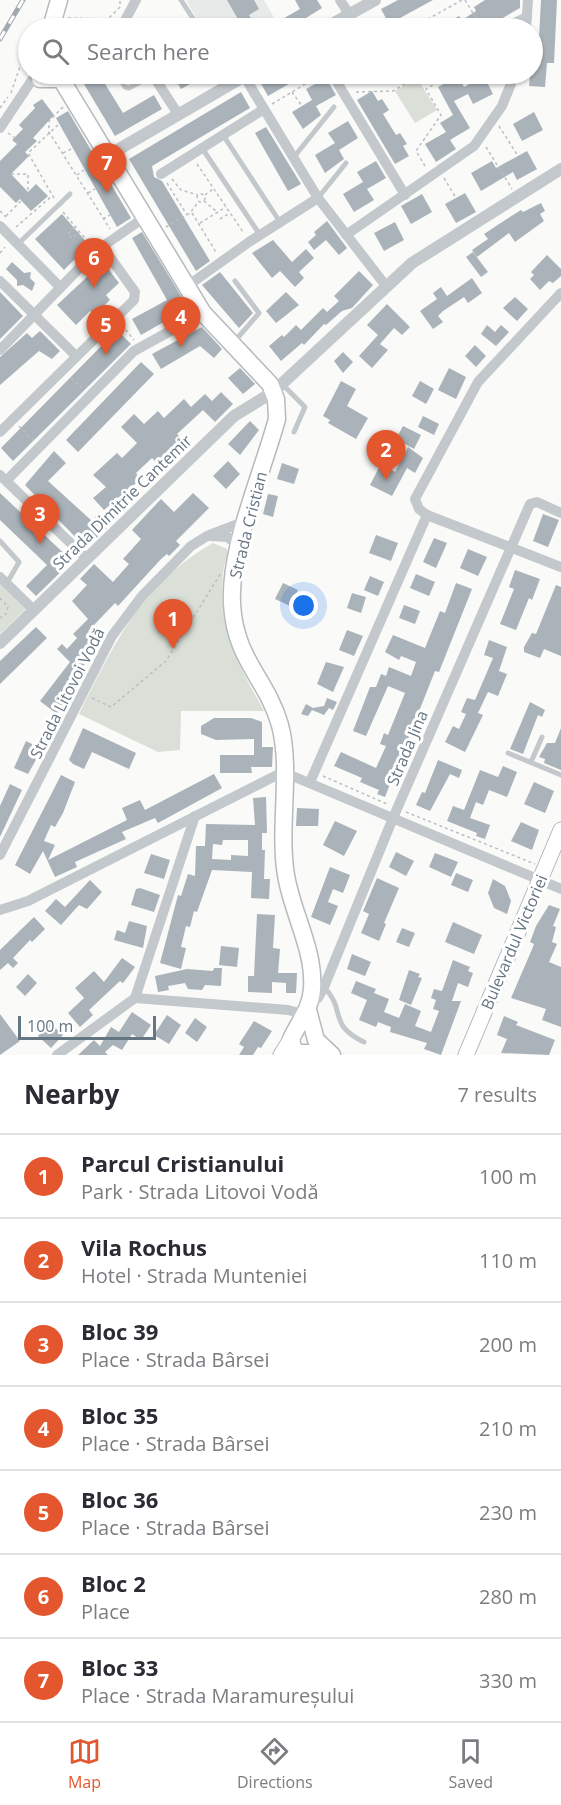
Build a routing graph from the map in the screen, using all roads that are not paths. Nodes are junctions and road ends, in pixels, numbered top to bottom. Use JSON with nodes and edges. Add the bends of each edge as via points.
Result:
{"nodes":[{"id":1,"x":59,"y":0,"type":"edge"},
{"id":2,"x":136,"y":0,"type":"edge"},
{"id":3,"x":182,"y":0,"type":"edge"},
{"id":4,"x":340,"y":0,"type":"edge"},
{"id":5,"x":375,"y":0,"type":"edge"},
{"id":6,"x":528,"y":0,"type":"edge"},
{"id":7,"x":349,"y":14,"type":"junction"},
{"id":8,"x":527,"y":17,"type":"edge"},
{"id":9,"x":54,"y":18,"type":"edge"},
{"id":10,"x":127,"y":18,"type":"edge"},
{"id":11,"x":193,"y":18,"type":"edge"},
{"id":12,"x":342,"y":18,"type":"edge"},
{"id":13,"x":40,"y":84,"type":"edge"},
{"id":14,"x":55,"y":84,"type":"edge"},
{"id":15,"x":123,"y":84,"type":"edge"},
{"id":16,"x":136,"y":84,"type":"edge"},
{"id":17,"x":158,"y":84,"type":"edge"},
{"id":18,"x":230,"y":84,"type":"edge"},
{"id":19,"x":251,"y":84,"type":"edge"},
{"id":20,"x":338,"y":84,"type":"edge"},
{"id":21,"x":510,"y":84,"type":"edge"},
{"id":22,"x":334,"y":107,"type":"dead end"},
{"id":23,"x":264,"y":109,"type":"junction"},
{"id":24,"x":178,"y":114,"type":"junction"},
{"id":25,"x":0,"y":128,"type":"edge"},
{"id":26,"x":224,"y":135,"type":"junction"},
{"id":27,"x":202,"y":148,"type":"junction"},
{"id":28,"x":109,"y":155,"type":"junction"},
{"id":29,"x":293,"y":158,"type":"junction"},
{"id":30,"x":346,"y":162,"type":"dead end"},
{"id":31,"x":561,"y":169,"type":"edge"},
{"id":32,"x":165,"y":175,"type":"road end"},
{"id":33,"x":69,"y":194,"type":"dead end"},
{"id":34,"x":405,"y":195,"type":"junction"},
{"id":35,"x":318,"y":198,"type":"junction"},
{"id":36,"x":145,"y":217,"type":"junction"},
{"id":37,"x":3,"y":221,"type":"edge"},
{"id":38,"x":280,"y":222,"type":"junction"},
{"id":39,"x":260,"y":235,"type":"junction"},
{"id":40,"x":346,"y":235,"type":"junction"},
{"id":41,"x":18,"y":244,"type":"junction"},
{"id":42,"x":99,"y":249,"type":"junction"},
{"id":43,"x":0,"y":281,"type":"edge"},
{"id":44,"x":235,"y":282,"type":"dead end"},
{"id":45,"x":386,"y":286,"type":"junction"},
{"id":46,"x":60,"y":287,"type":"junction"},
{"id":47,"x":186,"y":287,"type":"junction"},
{"id":48,"x":561,"y":293,"type":"edge"},
{"id":49,"x":203,"y":313,"type":"junction"},
{"id":50,"x":35,"y":315,"type":"junction"},
{"id":51,"x":232,"y":344,"type":"junction"},
{"id":52,"x":0,"y":350,"type":"edge"},
{"id":53,"x":75,"y":355,"type":"junction"},
{"id":54,"x":278,"y":388,"type":"junction"},
{"id":55,"x":0,"y":432,"type":"edge"},
{"id":56,"x":294,"y":432,"type":"dead end"},
{"id":57,"x":3,"y":478,"type":"edge"},
{"id":58,"x":561,"y":513,"type":"edge"},
{"id":59,"x":427,"y":515,"type":"junction"},
{"id":60,"x":246,"y":521,"type":"junction"},
{"id":61,"x":207,"y":536,"type":"junction"},
{"id":62,"x":0,"y":541,"type":"edge"},
{"id":63,"x":510,"y":547,"type":"junction"},
{"id":64,"x":240,"y":548,"type":"junction"},
{"id":65,"x":87,"y":559,"type":"junction"},
{"id":66,"x":561,"y":567,"type":"edge"},
{"id":67,"x":3,"y":580,"type":"edge"},
{"id":68,"x":34,"y":610,"type":"junction"},
{"id":69,"x":0,"y":643,"type":"edge"},
{"id":70,"x":542,"y":737,"type":"dead end"},
{"id":71,"x":508,"y":753,"type":"dead end"},
{"id":72,"x":531,"y":762,"type":"junction"},
{"id":73,"x":283,"y":772,"type":"junction"},
{"id":74,"x":561,"y":775,"type":"edge"},
{"id":75,"x":312,"y":778,"type":"junction"},
{"id":76,"x":395,"y":813,"type":"junction"},
{"id":77,"x":195,"y":816,"type":"junction"},
{"id":78,"x":561,"y":830,"type":"edge"},
{"id":79,"x":0,"y":855,"type":"edge"},
{"id":80,"x":540,"y":880,"type":"junction"},
{"id":81,"x":561,"y":889,"type":"edge"},
{"id":82,"x":0,"y":910,"type":"edge"},
{"id":83,"x":310,"y":960,"type":"junction"},
{"id":84,"x":335,"y":961,"type":"junction"},
{"id":85,"x":324,"y":987,"type":"junction"},
{"id":86,"x":135,"y":998,"type":"junction"},
{"id":87,"x":307,"y":1009,"type":"junction"},
{"id":88,"x":364,"y":1042,"type":"dead end"},
{"id":89,"x":309,"y":1047,"type":"edge"},
{"id":90,"x":467,"y":1054,"type":"edge"},
{"id":91,"x":57,"y":1055,"type":"edge"},
{"id":92,"x":281,"y":1055,"type":"edge"}],
"edges":[{"from":1,"to":9,"type":"main road"},
{"from":2,"to":10,"type":"street"},
{"from":3,"to":11,"type":"lane"},
{"from":4,"to":7,"type":"street"},
{"from":5,"to":7,"type":"street"},
{"from":6,"to":8,"type":"street"},
{"from":7,"to":12,"type":"street"},
{"from":13,"to":25,"type":"street"},
{"from":14,"to":28,"type":"main road","via":[[72,98]]},
{"from":15,"to":16,"type":"lane","via":[[129,88]]},
{"from":17,"to":24,"type":"street"},
{"from":18,"to":24,"type":"street"},
{"from":19,"to":23,"type":"street"},
{"from":20,"to":34,"type":"street"},
{"from":21,"to":34,"type":"street","via":[[495,118],[480,138]]},
{"from":22,"to":29,"type":"lane"},
{"from":23,"to":26,"type":"street"},
{"from":23,"to":29,"type":"street"},
{"from":24,"to":28,"type":"street"},
{"from":26,"to":27,"type":"street"},
{"from":26,"to":38,"type":"lane"},
{"from":27,"to":32,"type":"street"},
{"from":27,"to":39,"type":"lane"},
{"from":28,"to":36,"type":"main road"},
{"from":29,"to":35,"type":"street"},
{"from":30,"to":35,"type":"lane"},
{"from":31,"to":45,"type":"street","via":[[412,263]]},
{"from":33,"to":41,"type":"lane"},
{"from":34,"to":40,"type":"street"},
{"from":35,"to":38,"type":"street"},
{"from":35,"to":40,"type":"street"},
{"from":36,"to":42,"type":"street"},
{"from":36,"to":47,"type":"main road"},
{"from":37,"to":41,"type":"street"},
{"from":38,"to":39,"type":"street"},
{"from":39,"to":47,"type":"street"},
{"from":40,"to":45,"type":"street"},
{"from":41,"to":46,"type":"street"},
{"from":42,"to":46,"type":"street"},
{"from":42,"to":53,"type":"street","via":[[135,292],[134,300]]},
{"from":43,"to":50,"type":"street"},
{"from":44,"to":51,"type":"lane","via":[[259,313]]},
{"from":45,"to":54,"type":"street"},
{"from":46,"to":50,"type":"street"},
{"from":47,"to":49,"type":"main road"},
{"from":48,"to":59,"type":"street","via":[[489,368],[471,394],[417,492],[417,505]]},
{"from":49,"to":51,"type":"main road"},
{"from":49,"to":57,"type":"street","via":[[140,348]]},
{"from":50,"to":52,"type":"street"},
{"from":50,"to":53,"type":"street"},
{"from":51,"to":54,"type":"main road"},
{"from":53,"to":55,"type":"street"},
{"from":54,"to":56,"type":"lane","via":[[305,407]]},
{"from":54,"to":60,"type":"main road","name":"Strada Cristian","via":[[277,419]]},
{"from":54,"to":65,"type":"street","name":"Strada Dimitrie Cantemir","via":[[234,416]]},
{"from":57,"to":65,"type":"street"},
{"from":58,"to":63,"type":"street","name":"Strada Jina","via":[[537,502],[530,504]]},
{"from":59,"to":63,"type":"street"},
{"from":59,"to":75,"type":"street"},
{"from":60,"to":61,"type":"street","name":"Strada Litovoi Vodă"},
{"from":60,"to":64,"type":"main road","name":"Strada Cristian"},
{"from":61,"to":64,"type":"street","via":[[228,537]]},
{"from":61,"to":79,"type":"street","name":"Strada Litovoi Vodă","via":[[191,546],[142,596],[112,636]]},
{"from":62,"to":67,"type":"lane","via":[[19,562]]},
{"from":63,"to":66,"type":"street"},
{"from":63,"to":76,"type":"street","name":"Strada Jina"},
{"from":64,"to":73,"type":"main road","name":"Strada Cristian","via":[[233,581],[233,620],[245,658],[280,724]]},
{"from":65,"to":68,"type":"street","name":"Strada Dimitrie Cantemir"},
{"from":67,"to":68,"type":"street"},
{"from":68,"to":69,"type":"street","name":"Strada Dimitrie Cantemir"},
{"from":70,"to":72,"type":"lane"},
{"from":71,"to":72,"type":"lane"},
{"from":72,"to":74,"type":"lane"},
{"from":73,"to":75,"type":"street"},
{"from":73,"to":77,"type":"street"},
{"from":73,"to":83,"type":"main road","name":"Strada Cristian","via":[[285,873]]},
{"from":75,"to":76,"type":"street"},
{"from":76,"to":80,"type":"street"},
{"from":76,"to":84,"type":"street","name":"Strada Jina"},
{"from":77,"to":82,"type":"street","via":[[28,902]]},
{"from":77,"to":86,"type":"street"},
{"from":78,"to":80,"type":"main road","name":"Bulevardul Victoriei"},
{"from":80,"to":81,"type":"street"},
{"from":80,"to":90,"type":"main road","name":"Bulevardul Victoriei"},
{"from":83,"to":84,"type":"street","via":[[322,965]]},
{"from":83,"to":87,"type":"main road","name":"Strada Cristian","via":[[312,981]]},
{"from":84,"to":85,"type":"street","name":"Strada Jina"},
{"from":85,"to":87,"type":"street","name":"Strada Jina"},
{"from":85,"to":88,"type":"lane","via":[[335,999],[343,1029]]},
{"from":86,"to":87,"type":"street"},
{"from":86,"to":91,"type":"street"},
{"from":87,"to":89,"type":"main road","name":"Strada Cristian"},
{"from":89,"to":92,"type":"main road"}]}
